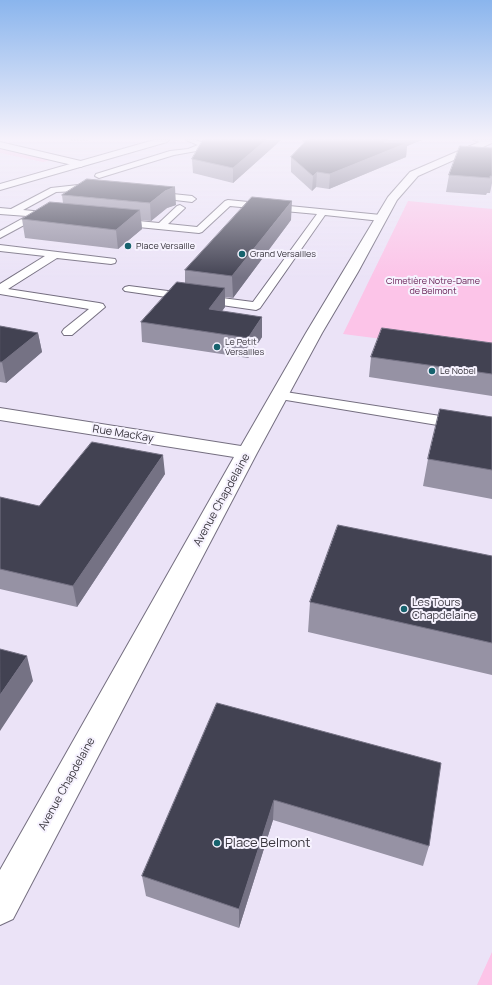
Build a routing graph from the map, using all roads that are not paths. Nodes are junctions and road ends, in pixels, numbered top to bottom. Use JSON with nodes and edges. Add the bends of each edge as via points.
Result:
{"nodes":[{"id":1,"x":403,"y":186,"type":"edge"},
{"id":2,"x":101,"y":190,"type":"edge"},
{"id":3,"x":147,"y":195,"type":"edge"},
{"id":4,"x":192,"y":199,"type":"dead end"},
{"id":5,"x":180,"y":208,"type":"dead end"},
{"id":6,"x":0,"y":210,"type":"edge"},
{"id":7,"x":13,"y":212,"type":"junction"},
{"id":8,"x":323,"y":212,"type":"junction"},
{"id":9,"x":38,"y":214,"type":"junction"},
{"id":10,"x":61,"y":216,"type":"edge"},
{"id":11,"x":381,"y":218,"type":"junction"},
{"id":12,"x":107,"y":221,"type":"edge"},
{"id":13,"x":161,"y":226,"type":"junction"},
{"id":14,"x":0,"y":235,"type":"edge"},
{"id":15,"x":0,"y":248,"type":"edge"},
{"id":16,"x":54,"y":255,"type":"junction"},
{"id":17,"x":111,"y":261,"type":"dead end"},
{"id":18,"x":129,"y":289,"type":"dead end"},
{"id":19,"x":0,"y":290,"type":"edge"},
{"id":20,"x":68,"y":332,"type":"dead end"},
{"id":21,"x":279,"y":395,"type":"junction"},
{"id":22,"x":0,"y":414,"type":"edge"},
{"id":23,"x":492,"y":429,"type":"edge"},
{"id":24,"x":247,"y":453,"type":"junction"},
{"id":25,"x":3,"y":893,"type":"edge"}],
"edges":[{"from":1,"to":11,"type":"street","name":"Avenue Chapdelaine"},
{"from":2,"to":7,"type":"lane","via":[[54,190]]},
{"from":3,"to":4,"type":"lane"},
{"from":5,"to":13,"type":"lane"},
{"from":6,"to":7,"type":"lane"},
{"from":7,"to":9,"type":"lane"},
{"from":8,"to":11,"type":"lane"},
{"from":8,"to":13,"type":"lane","via":[[228,204],[199,230]]},
{"from":8,"to":18,"type":"lane","via":[[256,306]]},
{"from":9,"to":10,"type":"lane"},
{"from":9,"to":14,"type":"lane"},
{"from":11,"to":21,"type":"street","name":"Avenue Chapdelaine"},
{"from":12,"to":13,"type":"lane"},
{"from":15,"to":16,"type":"lane"},
{"from":16,"to":17,"type":"lane"},
{"from":16,"to":19,"type":"lane"},
{"from":19,"to":20,"type":"lane","via":[[99,307]]},
{"from":21,"to":23,"type":"lane"},
{"from":21,"to":24,"type":"street","name":"Avenue Chapdelaine"},
{"from":22,"to":24,"type":"street","name":"Rue MacKay"},
{"from":24,"to":25,"type":"street","name":"Avenue Chapdelaine"}]}
